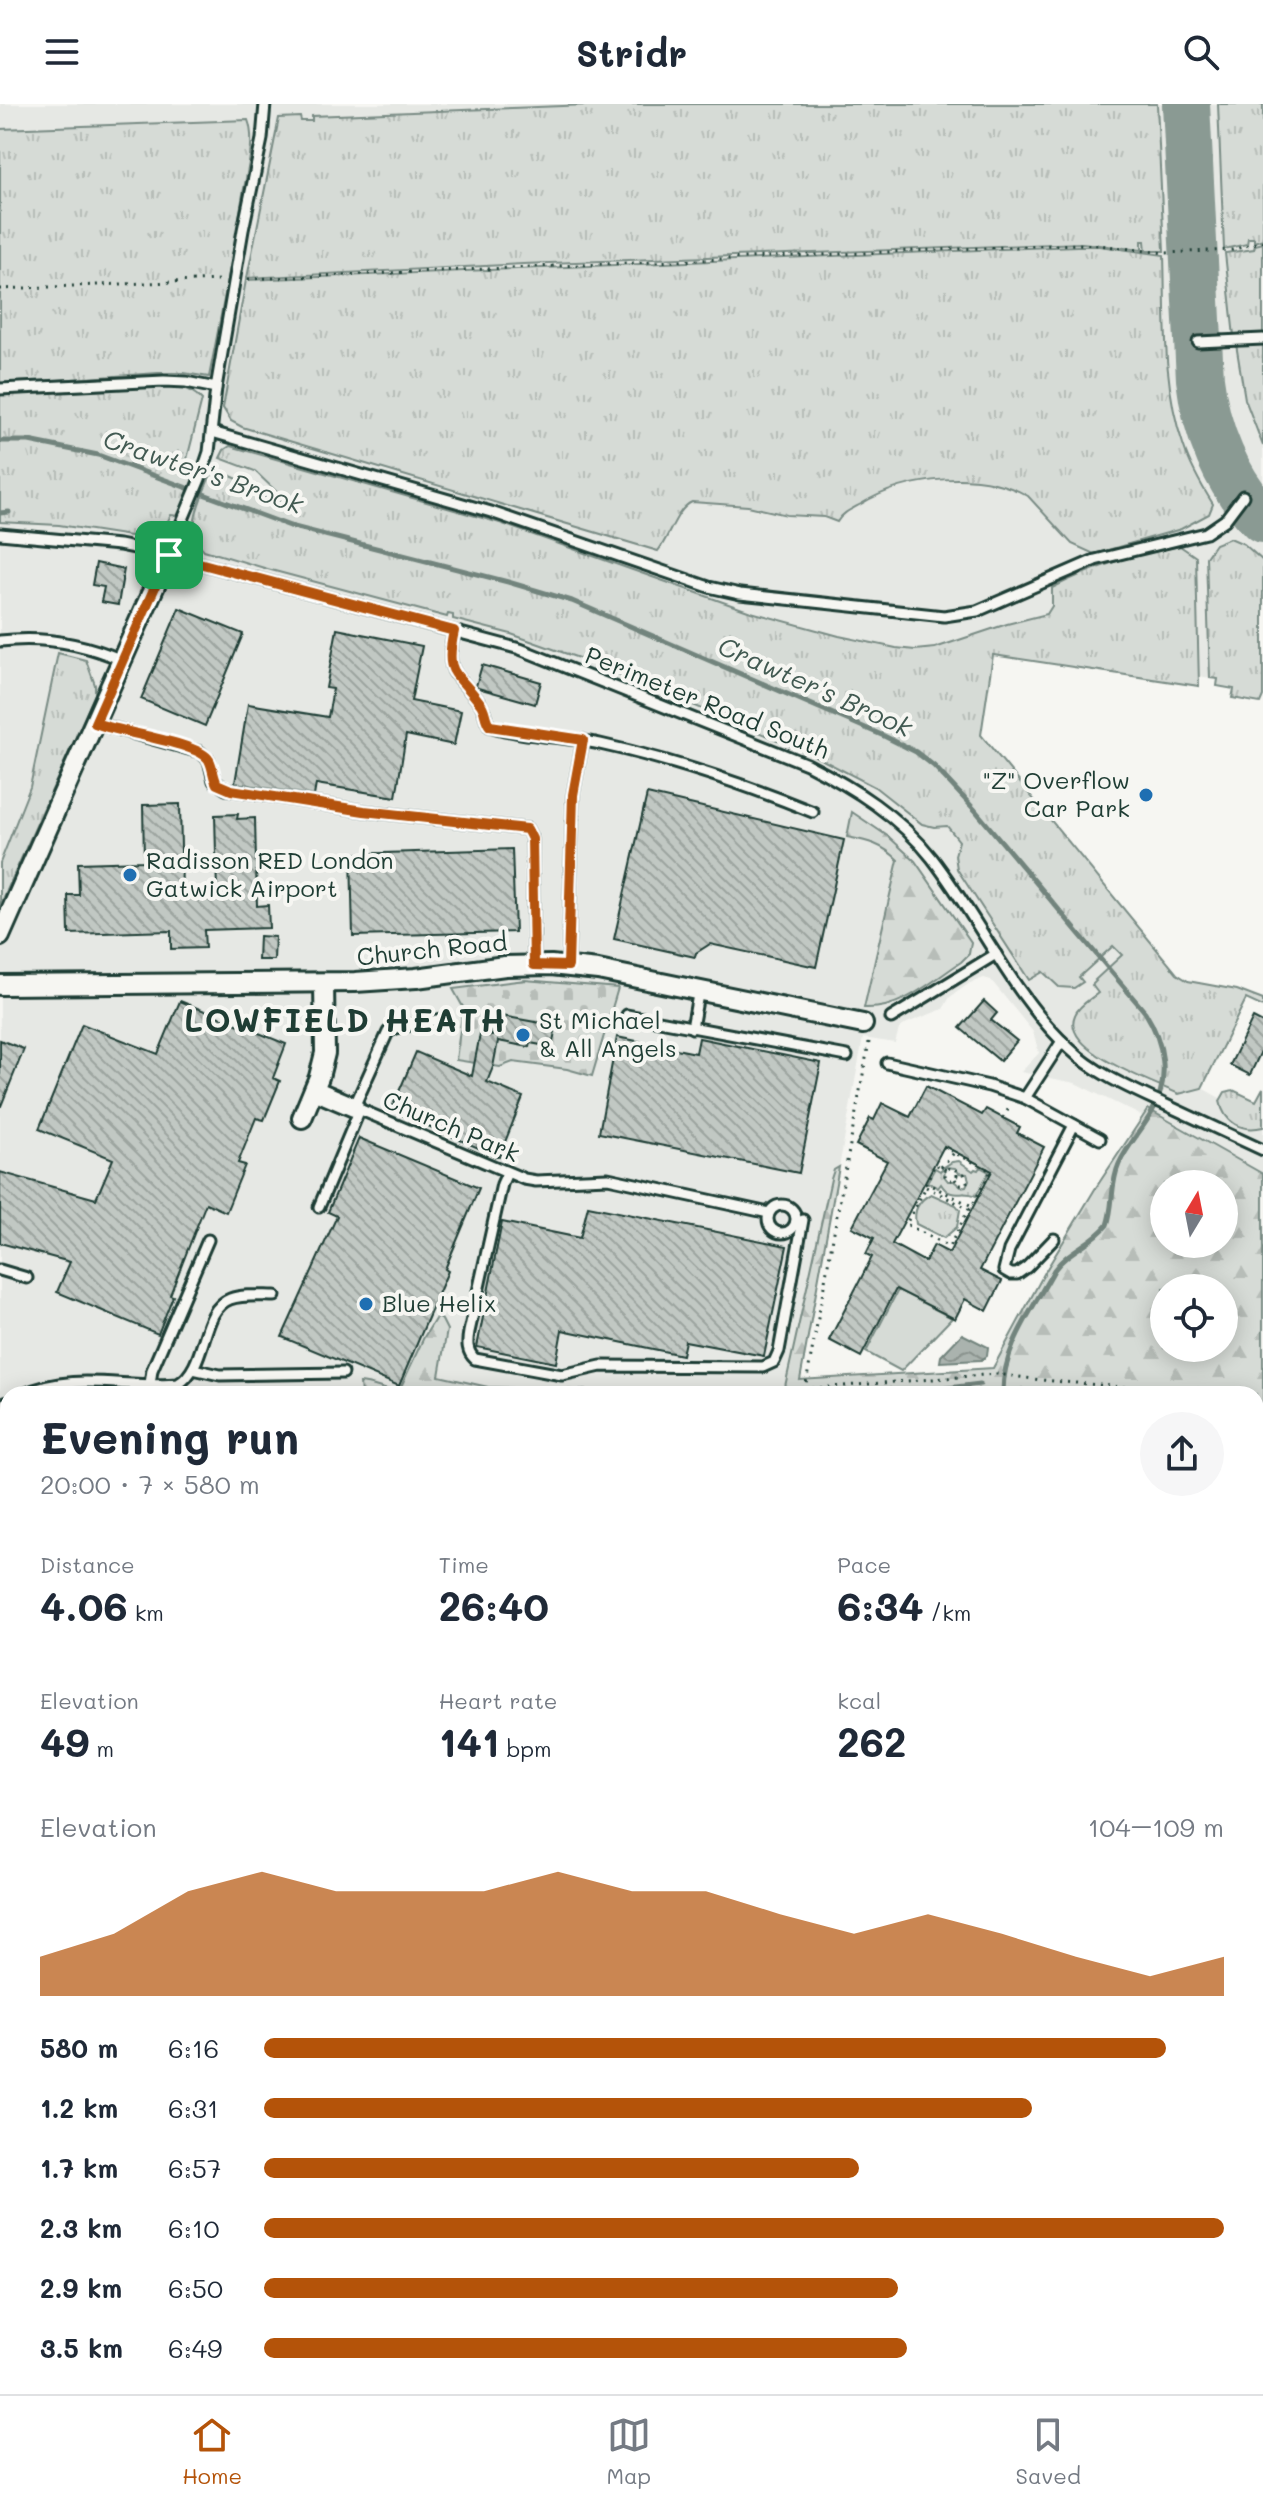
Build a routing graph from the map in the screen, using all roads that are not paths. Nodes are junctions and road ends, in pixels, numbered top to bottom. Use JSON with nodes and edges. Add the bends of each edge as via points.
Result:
{"nodes":[{"id":1,"x":265,"y":104,"type":"edge"},
{"id":2,"x":1263,"y":339,"type":"edge"},
{"id":3,"x":1198,"y":342,"type":"dead end"},
{"id":4,"x":216,"y":388,"type":"junction"},
{"id":5,"x":0,"y":389,"type":"edge"},
{"id":6,"x":212,"y":432,"type":"junction"},
{"id":7,"x":1243,"y":496,"type":"dead end"},
{"id":8,"x":0,"y":534,"type":"edge"},
{"id":9,"x":169,"y":555,"type":"junction"},
{"id":10,"x":160,"y":574,"type":"joint"},
{"id":11,"x":454,"y":631,"type":"junction"},
{"id":12,"x":0,"y":641,"type":"edge"},
{"id":13,"x":122,"y":660,"type":"junction"},
{"id":14,"x":95,"y":723,"type":"junction"},
{"id":15,"x":583,"y":740,"type":"junction"},
{"id":16,"x":813,"y":812,"type":"dead end"},
{"id":17,"x":0,"y":936,"type":"edge"},
{"id":18,"x":996,"y":954,"type":"junction"},
{"id":19,"x":534,"y":965,"type":"junction"},
{"id":20,"x":568,"y":966,"type":"junction"},
{"id":21,"x":324,"y":983,"type":"junction"},
{"id":22,"x":0,"y":985,"type":"edge"},
{"id":23,"x":699,"y":989,"type":"junction"},
{"id":24,"x":627,"y":1015,"type":"dead end"},
{"id":25,"x":891,"y":1018,"type":"dead end"},
{"id":26,"x":442,"y":1019,"type":"dead end"},
{"id":27,"x":863,"y":1024,"type":"road end"},
{"id":28,"x":692,"y":1028,"type":"junction"},
{"id":29,"x":1062,"y":1041,"type":"junction"},
{"id":30,"x":847,"y":1056,"type":"dead end"},
{"id":31,"x":887,"y":1063,"type":"dead end"},
{"id":32,"x":314,"y":1090,"type":"junction"},
{"id":33,"x":1025,"y":1098,"type":"junction"},
{"id":34,"x":357,"y":1108,"type":"junction"},
{"id":35,"x":302,"y":1118,"type":"dead end"},
{"id":36,"x":1074,"y":1125,"type":"junction"},
{"id":37,"x":1100,"y":1139,"type":"dead end"},
{"id":38,"x":1263,"y":1150,"type":"edge"},
{"id":39,"x":507,"y":1173,"type":"junction"},
{"id":40,"x":319,"y":1207,"type":"dead end"},
{"id":41,"x":769,"y":1213,"type":"junction"},
{"id":42,"x":799,"y":1220,"type":"junction"},
{"id":43,"x":816,"y":1223,"type":"dead end"},
{"id":44,"x":1054,"y":1239,"type":"dead end"},
{"id":45,"x":208,"y":1240,"type":"dead end"},
{"id":46,"x":0,"y":1270,"type":"edge"},
{"id":47,"x":27,"y":1278,"type":"dead end"},
{"id":48,"x":275,"y":1296,"type":"dead end"},
{"id":49,"x":193,"y":1369,"type":"junction"},
{"id":50,"x":343,"y":1373,"type":"dead end"},
{"id":51,"x":150,"y":1384,"type":"junction"},
{"id":52,"x":42,"y":1386,"type":"edge"}],
"edges":[{"from":1,"to":4,"type":"lane"},
{"from":2,"to":3,"type":"lane"},
{"from":4,"to":5,"type":"lane","via":[[164,381]]},
{"from":4,"to":6,"type":"lane"},
{"from":6,"to":7,"type":"lane","via":[[491,512],[709,587],[944,616],[977,611],[1095,560],[1212,531]]},
{"from":6,"to":9,"type":"lane","via":[[200,479]]},
{"from":8,"to":9,"type":"lane","name":"Perimeter Road South"},
{"from":9,"to":10,"type":"lane"},
{"from":9,"to":11,"type":"lane","name":"Perimeter Road South"},
{"from":10,"to":13,"type":"street"},
{"from":11,"to":15,"type":"lane","via":[[450,666],[481,704],[490,726]]},
{"from":11,"to":18,"type":"lane","name":"Perimeter Road South","via":[[565,666],[839,780],[887,812],[932,857]]},
{"from":12,"to":13,"type":"lane","via":[[63,642]]},
{"from":13,"to":14,"type":"street"},
{"from":14,"to":17,"type":"street"},
{"from":14,"to":19,"type":"lane","via":[[184,745],[207,757],[217,784],[231,790],[527,829],[532,839]]},
{"from":15,"to":16,"type":"lane","via":[[710,775]]},
{"from":15,"to":20,"type":"lane","via":[[573,795]]},
{"from":18,"to":25,"type":"lane"},
{"from":18,"to":29,"type":"lane","name":"Perimeter Road South"},
{"from":19,"to":20,"type":"street","name":"Church Road"},
{"from":19,"to":21,"type":"street","name":"Church Road"},
{"from":20,"to":23,"type":"street","name":"Church Road"},
{"from":21,"to":22,"type":"street","name":"Church Road"},
{"from":21,"to":32,"type":"street","via":[[326,1047]]},
{"from":23,"to":27,"type":"street","name":"Church Road"},
{"from":23,"to":28,"type":"lane"},
{"from":24,"to":28,"type":"lane"},
{"from":26,"to":34,"type":"lane","via":[[388,1032]]},
{"from":28,"to":30,"type":"lane"},
{"from":29,"to":33,"type":"lane"},
{"from":29,"to":38,"type":"lane","name":"Perimeter Road South","via":[[1089,1064],[1134,1089]]},
{"from":31,"to":33,"type":"lane"},
{"from":32,"to":34,"type":"street"},
{"from":32,"to":35,"type":"street"},
{"from":33,"to":36,"type":"lane"},
{"from":34,"to":39,"type":"lane","name":"Church Park"},
{"from":34,"to":40,"type":"lane"},
{"from":36,"to":37,"type":"lane"},
{"from":36,"to":44,"type":"lane","via":[[1009,1250],[1005,1272],[1023,1270]]},
{"from":39,"to":41,"type":"lane","name":"Church Park","via":[[536,1181],[608,1178]]},
{"from":39,"to":42,"type":"lane","via":[[468,1346],[475,1359],[542,1373],[569,1375],[601,1366],[763,1367],[774,1362]]},
{"from":41,"to":42,"type":"lane","via":[[784,1205]]},
{"from":41,"to":42,"type":"lane","via":[[768,1222],[777,1231],[789,1230]]},
{"from":42,"to":43,"type":"lane"},
{"from":45,"to":51,"type":"lane"},
{"from":46,"to":47,"type":"lane"},
{"from":48,"to":49,"type":"lane","via":[[236,1297],[221,1304]]},
{"from":49,"to":50,"type":"lane","via":[[220,1375]]},
{"from":49,"to":51,"type":"lane","via":[[178,1384]]},
{"from":51,"to":52,"type":"lane"}]}
